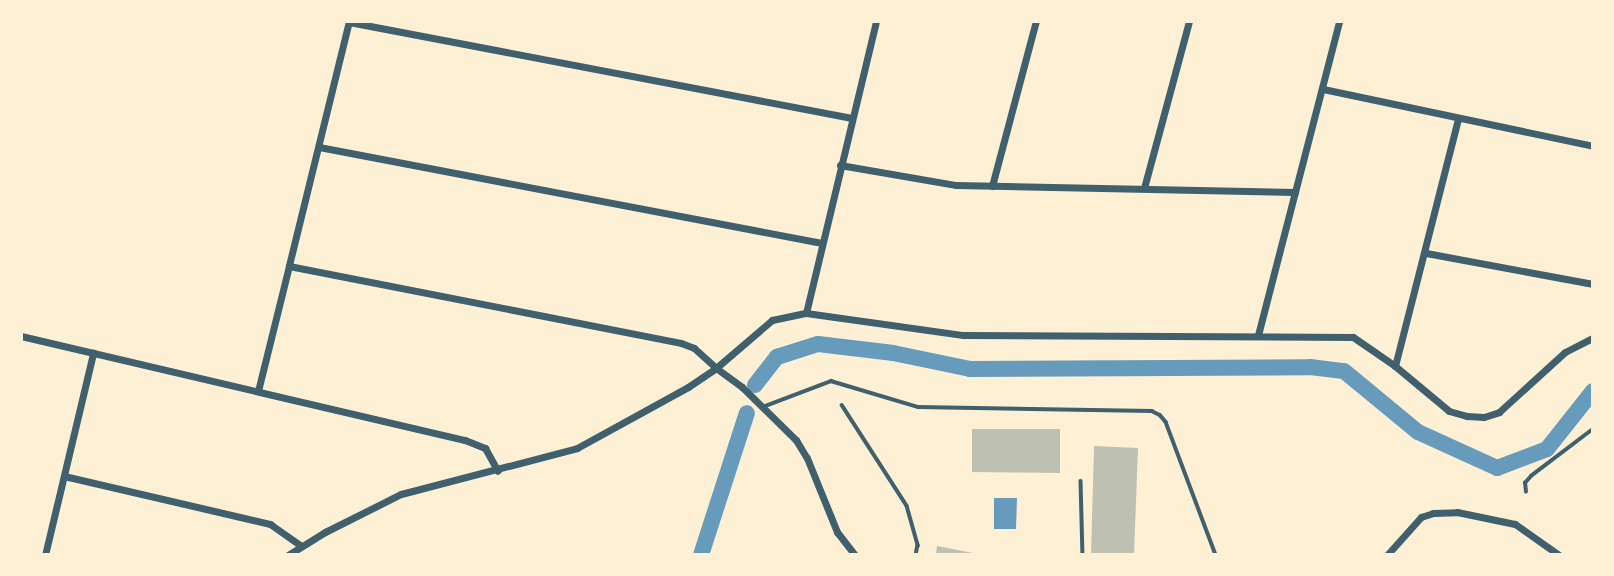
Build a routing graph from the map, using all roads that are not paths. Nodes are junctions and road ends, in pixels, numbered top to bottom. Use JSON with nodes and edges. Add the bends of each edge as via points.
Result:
{"nodes":[{"id":1,"x":876,"y":21,"type":"edge"},
{"id":2,"x":1036,"y":21,"type":"edge"},
{"id":3,"x":1189,"y":21,"type":"edge"},
{"id":4,"x":1339,"y":21,"type":"edge"},
{"id":5,"x":349,"y":22,"type":"edge"},
{"id":6,"x":1323,"y":89,"type":"junction"},
{"id":7,"x":852,"y":118,"type":"junction"},
{"id":8,"x":1458,"y":119,"type":"junction"},
{"id":9,"x":1593,"y":146,"type":"edge"},
{"id":10,"x":319,"y":147,"type":"junction"},
{"id":11,"x":841,"y":165,"type":"junction"},
{"id":12,"x":992,"y":186,"type":"junction"},
{"id":13,"x":1144,"y":188,"type":"junction"},
{"id":14,"x":1295,"y":192,"type":"junction"},
{"id":15,"x":822,"y":243,"type":"junction"},
{"id":16,"x":1426,"y":253,"type":"junction"},
{"id":17,"x":289,"y":266,"type":"junction"},
{"id":18,"x":1593,"y":284,"type":"edge"},
{"id":19,"x":806,"y":313,"type":"junction"},
{"id":20,"x":1258,"y":335,"type":"junction"},
{"id":21,"x":21,"y":336,"type":"edge"},
{"id":22,"x":1593,"y":338,"type":"edge"},
{"id":23,"x":93,"y":353,"type":"junction"},
{"id":24,"x":1395,"y":366,"type":"junction"},
{"id":25,"x":716,"y":368,"type":"junction"},
{"id":26,"x":258,"y":391,"type":"junction"},
{"id":27,"x":842,"y":405,"type":"dead end"},
{"id":28,"x":763,"y":407,"type":"junction"},
{"id":29,"x":1593,"y":429,"type":"edge"},
{"id":30,"x":498,"y":471,"type":"junction"},
{"id":31,"x":64,"y":476,"type":"junction"},
{"id":32,"x":1081,"y":481,"type":"dead end"},
{"id":33,"x":1527,"y":492,"type":"dead end"},
{"id":34,"x":301,"y":546,"type":"junction"},
{"id":35,"x":45,"y":555,"type":"edge"},
{"id":36,"x":288,"y":555,"type":"edge"},
{"id":37,"x":855,"y":555,"type":"edge"},
{"id":38,"x":916,"y":555,"type":"edge"},
{"id":39,"x":1083,"y":555,"type":"edge"},
{"id":40,"x":1216,"y":555,"type":"edge"},
{"id":41,"x":1387,"y":555,"type":"edge"},
{"id":42,"x":1559,"y":555,"type":"edge"}],
"edges":[{"from":1,"to":7,"type":"street"},
{"from":2,"to":12,"type":"street"},
{"from":3,"to":13,"type":"street"},
{"from":4,"to":6,"type":"street"},
{"from":5,"to":7,"type":"street"},
{"from":5,"to":10,"type":"street"},
{"from":6,"to":8,"type":"street"},
{"from":6,"to":14,"type":"street"},
{"from":7,"to":11,"type":"street"},
{"from":8,"to":9,"type":"street"},
{"from":8,"to":16,"type":"street"},
{"from":10,"to":15,"type":"street"},
{"from":10,"to":17,"type":"street"},
{"from":11,"to":12,"type":"street","via":[[935,183]]},
{"from":11,"to":15,"type":"street"},
{"from":12,"to":13,"type":"street"},
{"from":13,"to":14,"type":"street"},
{"from":14,"to":20,"type":"street"},
{"from":15,"to":19,"type":"street"},
{"from":16,"to":18,"type":"street"},
{"from":16,"to":24,"type":"street"},
{"from":17,"to":25,"type":"street","via":[[681,343]]},
{"from":17,"to":26,"type":"street"},
{"from":19,"to":20,"type":"street","via":[[963,335]]},
{"from":19,"to":25,"type":"street","via":[[772,320]]},
{"from":20,"to":24,"type":"street","via":[[1353,337]]},
{"from":21,"to":23,"type":"street"},
{"from":22,"to":24,"type":"street","via":[[1565,352],[1499,412],[1484,417],[1449,411]]},
{"from":23,"to":26,"type":"street"},
{"from":23,"to":31,"type":"street"},
{"from":25,"to":28,"type":"street"},
{"from":25,"to":30,"type":"street","via":[[578,448]]},
{"from":26,"to":30,"type":"street","via":[[474,442],[485,448]]},
{"from":27,"to":38,"type":"lane","via":[[907,506],[916,534]]},
{"from":28,"to":37,"type":"street","via":[[796,440],[837,532]]},
{"from":28,"to":40,"type":"lane","via":[[831,381],[918,407],[1152,411],[1166,422]]},
{"from":29,"to":33,"type":"lane","via":[[1531,476],[1525,484]]},
{"from":30,"to":34,"type":"street","via":[[401,494]]},
{"from":31,"to":34,"type":"street","via":[[270,524]]},
{"from":31,"to":35,"type":"street"},
{"from":32,"to":39,"type":"lane"},
{"from":34,"to":36,"type":"street"},
{"from":41,"to":42,"type":"street","via":[[1421,517],[1457,512],[1515,524]]}]}
